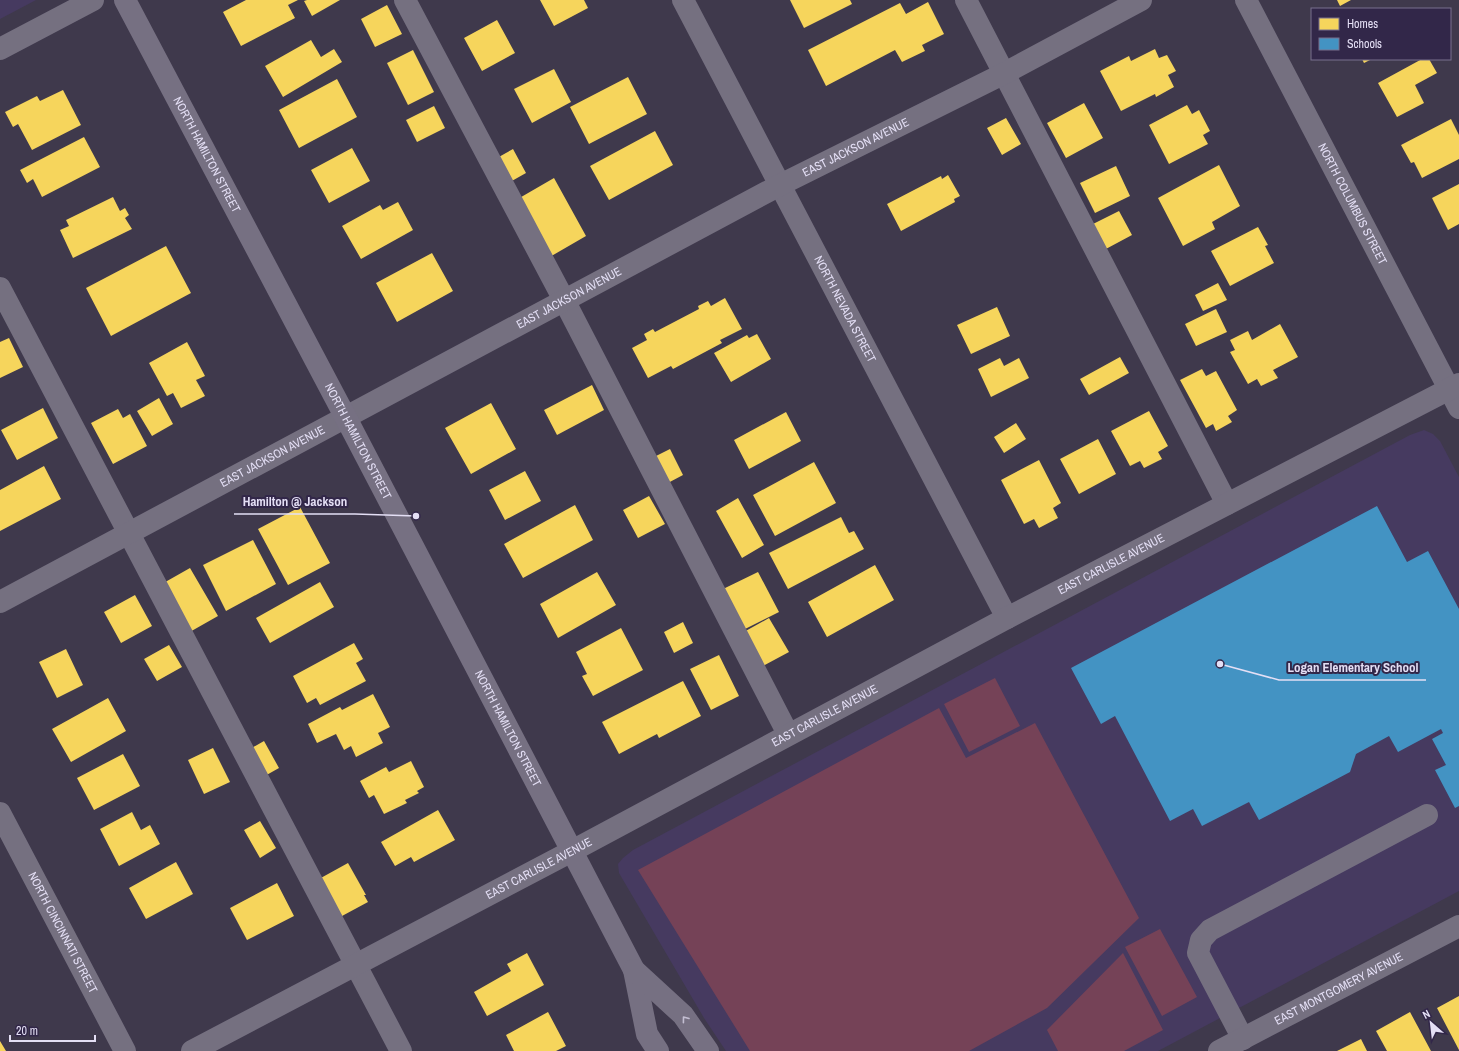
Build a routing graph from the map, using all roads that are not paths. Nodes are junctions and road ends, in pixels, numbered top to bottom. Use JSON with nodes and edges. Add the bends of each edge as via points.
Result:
{"nodes":[{"id":1,"x":93,"y":0,"type":"edge"},
{"id":2,"x":125,"y":0,"type":"edge"},
{"id":3,"x":405,"y":0,"type":"edge"},
{"id":4,"x":683,"y":0,"type":"edge"},
{"id":5,"x":966,"y":0,"type":"edge"},
{"id":6,"x":1142,"y":0,"type":"edge"},
{"id":7,"x":1246,"y":0,"type":"edge"},
{"id":8,"x":0,"y":49,"type":"edge"},
{"id":9,"x":1005,"y":73,"type":"junction"},
{"id":10,"x":780,"y":185,"type":"junction"},
{"id":11,"x":0,"y":288,"type":"edge"},
{"id":12,"x":564,"y":300,"type":"junction"},
{"id":13,"x":1454,"y":386,"type":"edge"},
{"id":14,"x":1459,"y":408,"type":"edge"},
{"id":15,"x":346,"y":418,"type":"junction"},
{"id":16,"x":1227,"y":504,"type":"junction"},
{"id":17,"x":129,"y":534,"type":"junction"},
{"id":18,"x":0,"y":602,"type":"edge"},
{"id":19,"x":1007,"y":618,"type":"junction"},
{"id":20,"x":788,"y":734,"type":"junction"},
{"id":21,"x":0,"y":813,"type":"edge"},
{"id":22,"x":1427,"y":815,"type":"dead end"},
{"id":23,"x":572,"y":851,"type":"junction"},
{"id":24,"x":1459,"y":926,"type":"edge"},
{"id":25,"x":356,"y":965,"type":"junction"},
{"id":26,"x":634,"y":970,"type":"junction"},
{"id":27,"x":1243,"y":1039,"type":"junction"},
{"id":28,"x":125,"y":1051,"type":"edge"},
{"id":29,"x":192,"y":1051,"type":"edge"},
{"id":30,"x":401,"y":1051,"type":"edge"},
{"id":31,"x":658,"y":1051,"type":"edge"},
{"id":32,"x":708,"y":1051,"type":"edge"},
{"id":33,"x":1219,"y":1051,"type":"edge"}],
"edges":[{"from":1,"to":8,"type":"street"},
{"from":2,"to":15,"type":"main road","name":"NORTH HAMILTON STREET"},
{"from":3,"to":12,"type":"street"},
{"from":4,"to":10,"type":"street","name":"NORTH NEVADA STREET"},
{"from":5,"to":9,"type":"street"},
{"from":6,"to":9,"type":"street","name":"EAST JACKSON AVENUE"},
{"from":7,"to":13,"type":"street","name":"NORTH COLUMBUS STREET"},
{"from":9,"to":10,"type":"street","name":"EAST JACKSON AVENUE"},
{"from":9,"to":16,"type":"street"},
{"from":10,"to":12,"type":"street","name":"EAST JACKSON AVENUE"},
{"from":10,"to":19,"type":"street","name":"NORTH NEVADA STREET"},
{"from":11,"to":17,"type":"street"},
{"from":12,"to":15,"type":"street","name":"EAST JACKSON AVENUE"},
{"from":12,"to":20,"type":"street"},
{"from":13,"to":14,"type":"street","name":"NORTH COLUMBUS STREET"},
{"from":13,"to":16,"type":"street","name":"EAST CARLISLE AVENUE"},
{"from":15,"to":17,"type":"street","name":"EAST JACKSON AVENUE"},
{"from":15,"to":23,"type":"main road","name":"NORTH HAMILTON STREET"},
{"from":16,"to":19,"type":"street","name":"EAST CARLISLE AVENUE"},
{"from":17,"to":18,"type":"street","name":"EAST JACKSON AVENUE"},
{"from":17,"to":25,"type":"street"},
{"from":19,"to":20,"type":"street","name":"EAST CARLISLE AVENUE"},
{"from":20,"to":23,"type":"street","name":"EAST CARLISLE AVENUE"},
{"from":21,"to":28,"type":"street","name":"NORTH CINCINNATI STREET"},
{"from":22,"to":27,"type":"street","via":[[1210,930],[1200,940],[1198,953]]},
{"from":23,"to":25,"type":"street","name":"EAST CARLISLE AVENUE"},
{"from":23,"to":26,"type":"main road","name":"NORTH HAMILTON STREET"},
{"from":24,"to":27,"type":"street","name":"EAST MONTGOMERY AVENUE"},
{"from":25,"to":29,"type":"street","name":"EAST CARLISLE AVENUE"},
{"from":25,"to":30,"type":"street"},
{"from":26,"to":31,"type":"main road","name":"NORTH HAMILTON STREET","via":[[647,1034]]},
{"from":32,"to":26,"type":"main road","name":"NORTH HAMILTON STREET","one_way":true,"via":[[683,1015]]},
{"from":27,"to":33,"type":"street","name":"EAST MONTGOMERY AVENUE"}]}
